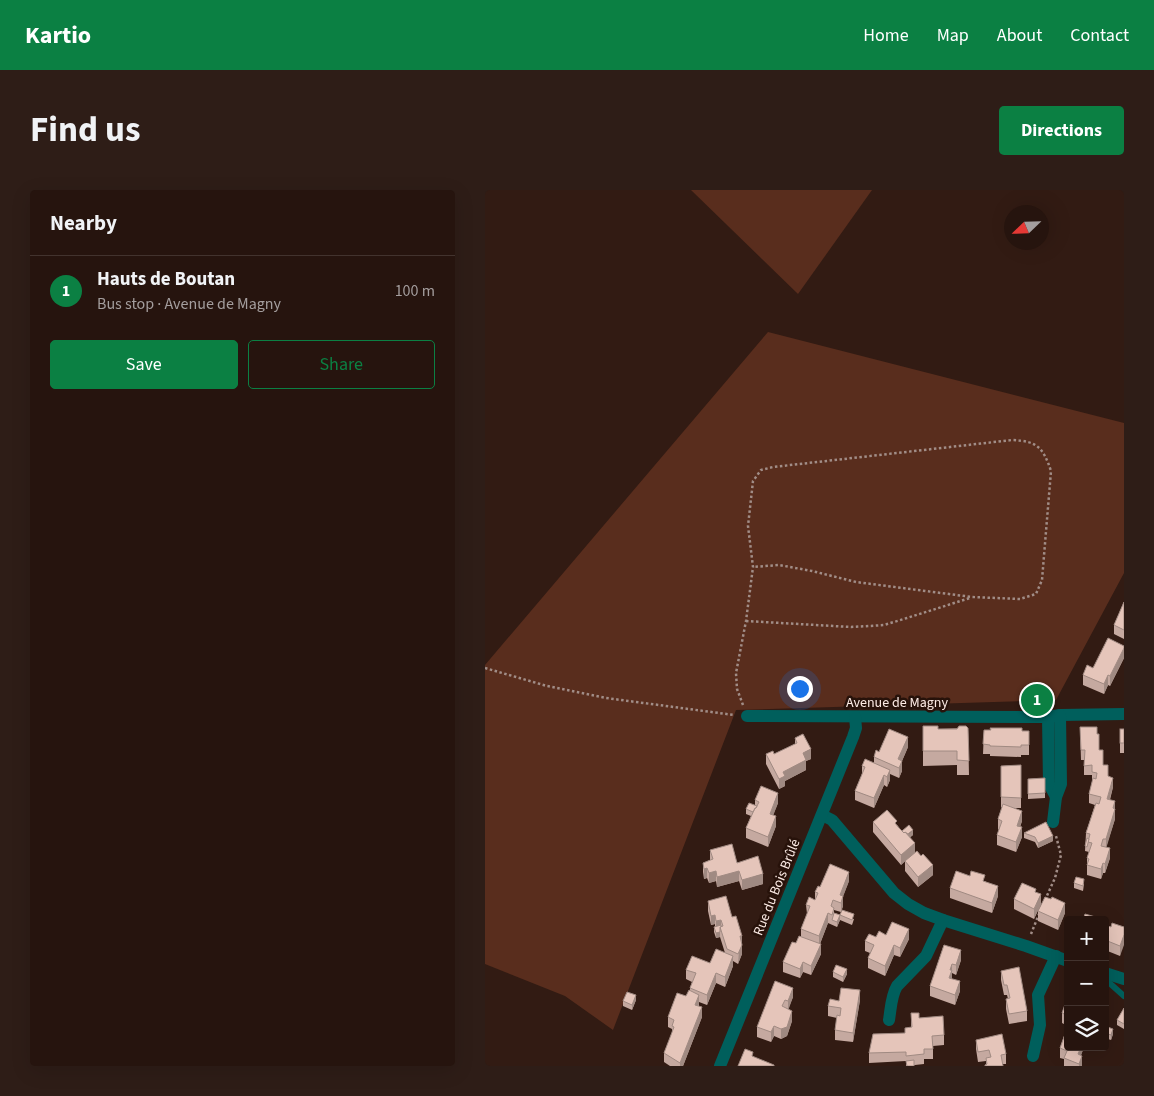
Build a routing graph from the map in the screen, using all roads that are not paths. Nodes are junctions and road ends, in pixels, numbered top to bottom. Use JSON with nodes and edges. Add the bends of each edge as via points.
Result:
{"nodes":[{"id":1,"x":1124,"y":711,"type":"edge"},
{"id":2,"x":747,"y":716,"type":"road end"},
{"id":3,"x":1054,"y":716,"type":"junction"},
{"id":4,"x":855,"y":717,"type":"junction"},
{"id":5,"x":822,"y":815,"type":"junction"},
{"id":6,"x":1053,"y":822,"type":"road end"},
{"id":7,"x":943,"y":920,"type":"junction"},
{"id":8,"x":1062,"y":959,"type":"edge"},
{"id":9,"x":1109,"y":974,"type":"edge"},
{"id":10,"x":1124,"y":979,"type":"edge"},
{"id":11,"x":1109,"y":983,"type":"edge"},
{"id":12,"x":1124,"y":996,"type":"edge"},
{"id":13,"x":889,"y":1020,"type":"dead end"},
{"id":14,"x":1033,"y":1056,"type":"dead end"},
{"id":15,"x":720,"y":1066,"type":"edge"}],
"edges":[{"from":1,"to":3,"type":"street","name":"Avenue de Magny"},
{"from":2,"to":4,"type":"street","name":"Avenue de Magny"},
{"from":3,"to":4,"type":"street","name":"Avenue de Magny"},
{"from":3,"to":6,"type":"street","via":[[1049,784],[1056,797]]},
{"from":4,"to":5,"type":"street","name":"Rue du Bois Brûlé","via":[[856,728]]},
{"from":5,"to":7,"type":"street","via":[[832,820],[894,893],[924,913]]},
{"from":5,"to":15,"type":"street","name":"Rue du Bois Brûlé"},
{"from":7,"to":8,"type":"street"},
{"from":7,"to":13,"type":"street","via":[[926,956],[897,986]]},
{"from":8,"to":14,"type":"street","via":[[1038,995],[1040,1025]]},
{"from":9,"to":10,"type":"street"},
{"from":11,"to":12,"type":"lane"}]}
